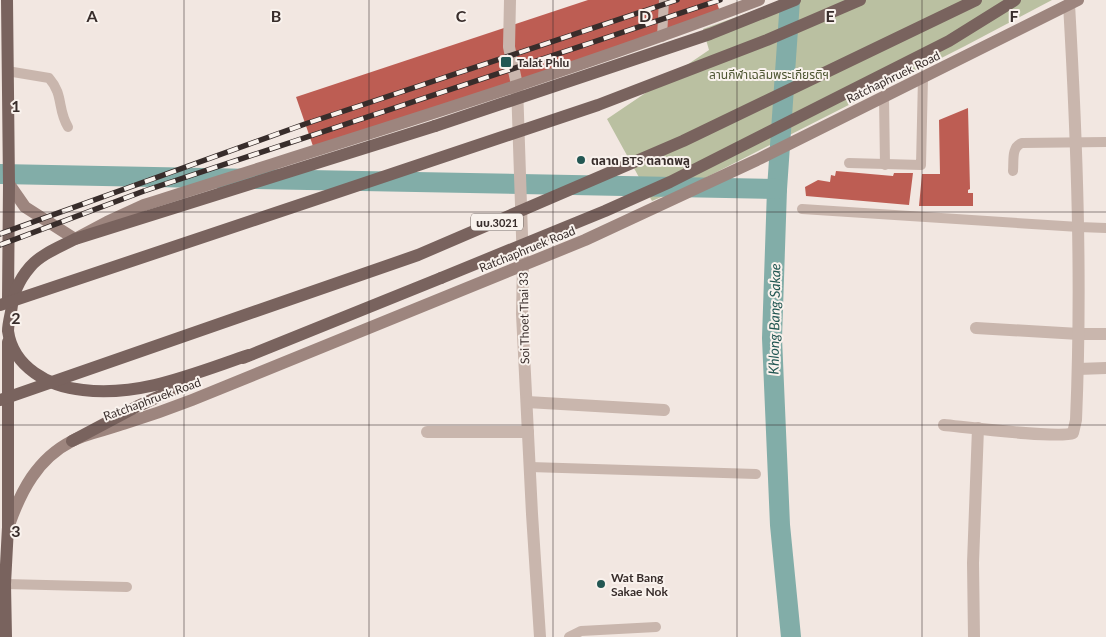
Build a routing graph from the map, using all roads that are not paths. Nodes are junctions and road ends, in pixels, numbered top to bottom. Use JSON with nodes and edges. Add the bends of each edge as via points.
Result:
{"nodes":[{"id":1,"x":7,"y":0,"type":"edge"},
{"id":2,"x":510,"y":0,"type":"edge"},
{"id":3,"x":664,"y":0,"type":"edge"},
{"id":4,"x":759,"y":0,"type":"edge"},
{"id":5,"x":794,"y":0,"type":"edge"},
{"id":6,"x":860,"y":0,"type":"edge"},
{"id":7,"x":976,"y":0,"type":"edge"},
{"id":8,"x":1015,"y":0,"type":"edge"},
{"id":9,"x":1073,"y":2,"type":"edge"},
{"id":10,"x":662,"y":37,"type":"junction"},
{"id":11,"x":7,"y":71,"type":"junction"},
{"id":12,"x":923,"y":77,"type":"junction"},
{"id":13,"x":517,"y":85,"type":"junction"},
{"id":14,"x":884,"y":97,"type":"junction"},
{"id":15,"x":68,"y":127,"type":"dead end"},
{"id":16,"x":1106,"y":142,"type":"edge"},
{"id":17,"x":1076,"y":143,"type":"junction"},
{"id":18,"x":849,"y":163,"type":"dead end"},
{"id":19,"x":885,"y":165,"type":"junction"},
{"id":20,"x":1013,"y":171,"type":"dead end"},
{"id":21,"x":9,"y":184,"type":"junction"},
{"id":22,"x":802,"y":209,"type":"dead end"},
{"id":23,"x":1079,"y":227,"type":"junction"},
{"id":24,"x":1106,"y":228,"type":"edge"},
{"id":25,"x":75,"y":239,"type":"junction"},
{"id":26,"x":523,"y":266,"type":"junction"},
{"id":27,"x":0,"y":305,"type":"edge"},
{"id":28,"x":976,"y":328,"type":"dead end"},
{"id":29,"x":4,"y":332,"type":"edge"},
{"id":30,"x":1080,"y":334,"type":"junction"},
{"id":31,"x":1106,"y":334,"type":"edge"},
{"id":32,"x":249,"y":355,"type":"junction"},
{"id":33,"x":1106,"y":368,"type":"edge"},
{"id":34,"x":1078,"y":369,"type":"junction"},
{"id":35,"x":0,"y":400,"type":"edge"},
{"id":36,"x":527,"y":402,"type":"junction"},
{"id":37,"x":664,"y":410,"type":"dead end"},
{"id":38,"x":944,"y":425,"type":"dead end"},
{"id":39,"x":978,"y":428,"type":"junction"},
{"id":40,"x":427,"y":432,"type":"dead end"},
{"id":41,"x":528,"y":432,"type":"junction"},
{"id":42,"x":72,"y":441,"type":"junction"},
{"id":43,"x":530,"y":467,"type":"junction"},
{"id":44,"x":756,"y":474,"type":"dead end"},
{"id":45,"x":8,"y":528,"type":"junction"},
{"id":46,"x":5,"y":584,"type":"junction"},
{"id":47,"x":127,"y":587,"type":"dead end"},
{"id":48,"x":656,"y":627,"type":"dead end"},
{"id":49,"x":6,"y":637,"type":"edge"},
{"id":50,"x":540,"y":637,"type":"edge"},
{"id":51,"x":570,"y":637,"type":"edge"},
{"id":52,"x":974,"y":637,"type":"edge"}],
"edges":[{"from":1,"to":11,"type":"main road"},
{"from":2,"to":13,"type":"street","name":"Soi Thoet Thai 33","via":[[509,47]]},
{"from":3,"to":10,"type":"lane"},
{"from":4,"to":10,"type":"main road"},
{"from":5,"to":25,"type":"main road","bridge":true,"via":[[710,34],[435,126]]},
{"from":6,"to":27,"type":"main road","bridge":true,"via":[[767,40],[598,104]]},
{"from":7,"to":35,"type":"main road","number":"นบ.3021","bridge":true,"via":[[683,141],[418,255]]},
{"from":8,"to":32,"type":"main road","bridge":true,"via":[[949,41],[670,182]]},
{"from":9,"to":12,"type":"main road","name":"Ratchaphruek Road"},
{"from":9,"to":17,"type":"street"},
{"from":10,"to":13,"type":"main road"},
{"from":11,"to":15,"type":"lane","via":[[49,78],[56,87],[62,118]]},
{"from":11,"to":21,"type":"main road"},
{"from":12,"to":14,"type":"main road","name":"Ratchaphruek Road"},
{"from":12,"to":19,"type":"lane","via":[[922,165]]},
{"from":13,"to":25,"type":"main road","via":[[144,205]]},
{"from":13,"to":26,"type":"street","name":"Soi Thoet Thai 33"},
{"from":14,"to":19,"type":"lane"},
{"from":14,"to":26,"type":"main road","name":"Ratchaphruek Road","via":[[585,240]]},
{"from":16,"to":17,"type":"lane"},
{"from":17,"to":20,"type":"lane","via":[[1018,145],[1014,149]]},
{"from":17,"to":23,"type":"street"},
{"from":18,"to":19,"type":"lane"},
{"from":21,"to":25,"type":"main road","via":[[26,207]]},
{"from":21,"to":29,"type":"main road"},
{"from":22,"to":23,"type":"lane"},
{"from":23,"to":24,"type":"lane"},
{"from":23,"to":30,"type":"street"},
{"from":25,"to":29,"type":"main road","via":[[31,265],[14,294]]},
{"from":26,"to":36,"type":"street","name":"Soi Thoet Thai 33"},
{"from":26,"to":42,"type":"main road","name":"Ratchaphruek Road","via":[[192,400]]},
{"from":28,"to":30,"type":"street"},
{"from":29,"to":32,"type":"main road","via":[[27,368],[45,379],[81,390],[145,388]]},
{"from":29,"to":45,"type":"main road"},
{"from":30,"to":31,"type":"street"},
{"from":30,"to":34,"type":"street"},
{"from":32,"to":42,"type":"main road","via":[[136,407]]},
{"from":33,"to":34,"type":"street"},
{"from":34,"to":39,"type":"street","via":[[1073,433]]},
{"from":36,"to":37,"type":"street"},
{"from":36,"to":41,"type":"street","name":"Soi Thoet Thai 33"},
{"from":38,"to":39,"type":"street"},
{"from":39,"to":52,"type":"street"},
{"from":40,"to":41,"type":"street"},
{"from":41,"to":43,"type":"street","name":"Soi Thoet Thai 33"},
{"from":42,"to":45,"type":"main road","name":"Ratchaphruek Road","via":[[34,472]]},
{"from":43,"to":44,"type":"lane"},
{"from":43,"to":50,"type":"street","name":"Soi Thoet Thai 33"},
{"from":45,"to":46,"type":"main road"},
{"from":46,"to":47,"type":"lane"},
{"from":46,"to":49,"type":"main road"},
{"from":48,"to":51,"type":"lane","via":[[580,631]]}]}
